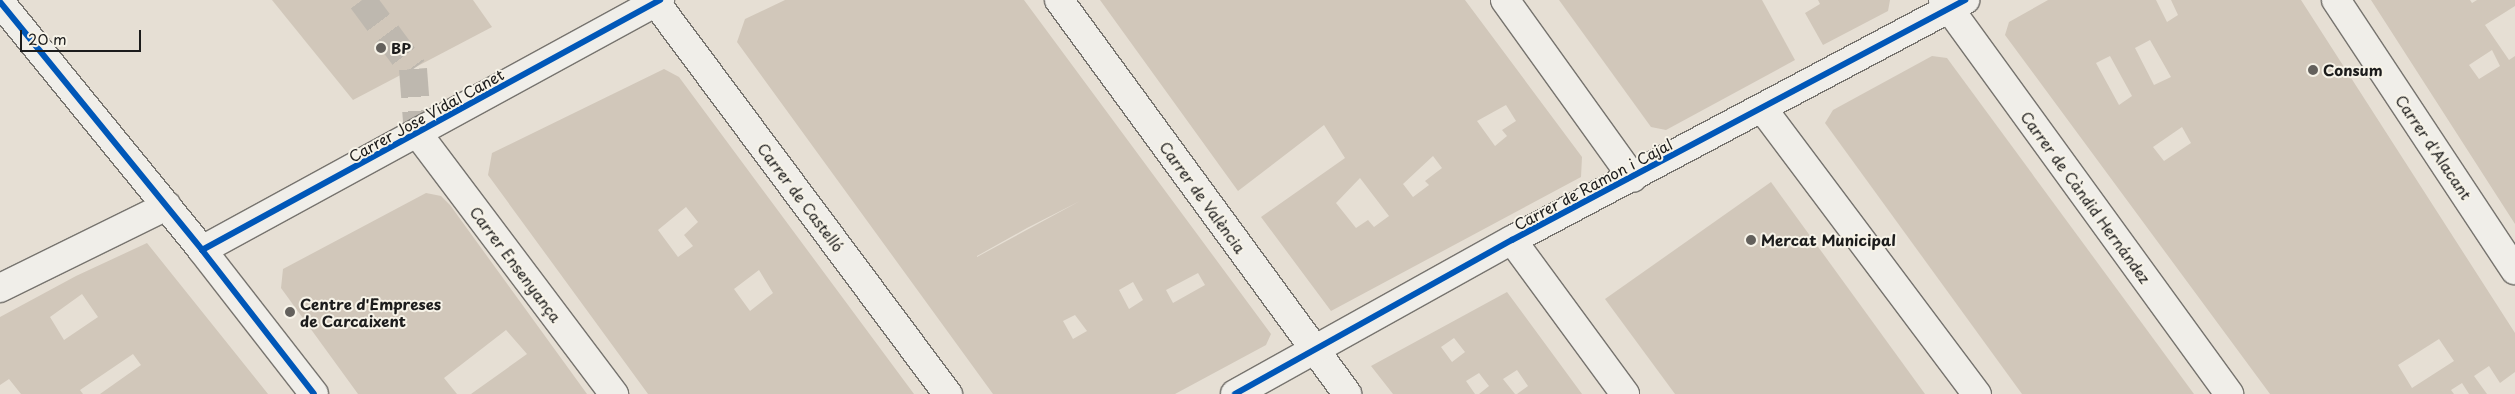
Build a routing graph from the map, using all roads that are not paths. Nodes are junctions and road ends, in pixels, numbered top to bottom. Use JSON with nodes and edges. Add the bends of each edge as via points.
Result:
{"nodes":[{"id":1,"x":1059,"y":0,"type":"edge"},
{"id":2,"x":1505,"y":0,"type":"edge"},
{"id":3,"x":2336,"y":0,"type":"edge"},
{"id":4,"x":657,"y":1,"type":"edge"},
{"id":5,"x":0,"y":2,"type":"edge"},
{"id":6,"x":1953,"y":3,"type":"edge"},
{"id":7,"x":1762,"y":108,"type":"junction"},
{"id":8,"x":418,"y":134,"type":"junction"},
{"id":9,"x":1633,"y":178,"type":"junction"},
{"id":10,"x":167,"y":206,"type":"junction"},
{"id":11,"x":1512,"y":240,"type":"junction"},
{"id":12,"x":202,"y":250,"type":"junction"},
{"id":13,"x":2515,"y":270,"type":"edge"},
{"id":14,"x":0,"y":288,"type":"edge"},
{"id":15,"x":1315,"y":351,"type":"junction"},
{"id":16,"x":314,"y":394,"type":"edge"},
{"id":17,"x":614,"y":394,"type":"edge"},
{"id":18,"x":948,"y":394,"type":"edge"},
{"id":19,"x":1235,"y":394,"type":"edge"},
{"id":20,"x":1347,"y":394,"type":"edge"},
{"id":21,"x":1625,"y":394,"type":"edge"},
{"id":22,"x":1977,"y":394,"type":"edge"},
{"id":23,"x":2229,"y":394,"type":"edge"}],
"edges":[{"from":1,"to":15,"type":"street","name":"Carrer de València"},
{"from":2,"to":9,"type":"street"},
{"from":3,"to":13,"type":"street","name":"Carrer d'Alacant"},
{"from":4,"to":8,"type":"street","name":"Carrer Jose Vidal Canet"},
{"from":4,"to":18,"type":"street","name":"Carrer de Castelló"},
{"from":5,"to":10,"type":"street"},
{"from":6,"to":7,"type":"street","name":"Carrer de Ramon i Cajal"},
{"from":6,"to":23,"type":"street","name":"Carrer de Càndid Hernández"},
{"from":7,"to":9,"type":"street","name":"Carrer de Ramon i Cajal"},
{"from":7,"to":22,"type":"street"},
{"from":8,"to":12,"type":"street","name":"Carrer Jose Vidal Canet"},
{"from":8,"to":17,"type":"street","name":"Carrer Ensenyança"},
{"from":9,"to":11,"type":"street","name":"Carrer de Ramon i Cajal"},
{"from":10,"to":12,"type":"street"},
{"from":10,"to":14,"type":"street"},
{"from":11,"to":15,"type":"street","name":"Carrer de Ramon i Cajal"},
{"from":11,"to":21,"type":"street"},
{"from":12,"to":16,"type":"street"},
{"from":15,"to":19,"type":"street","name":"Carrer de Ramon i Cajal"},
{"from":15,"to":20,"type":"street","name":"Carrer de València"}]}
